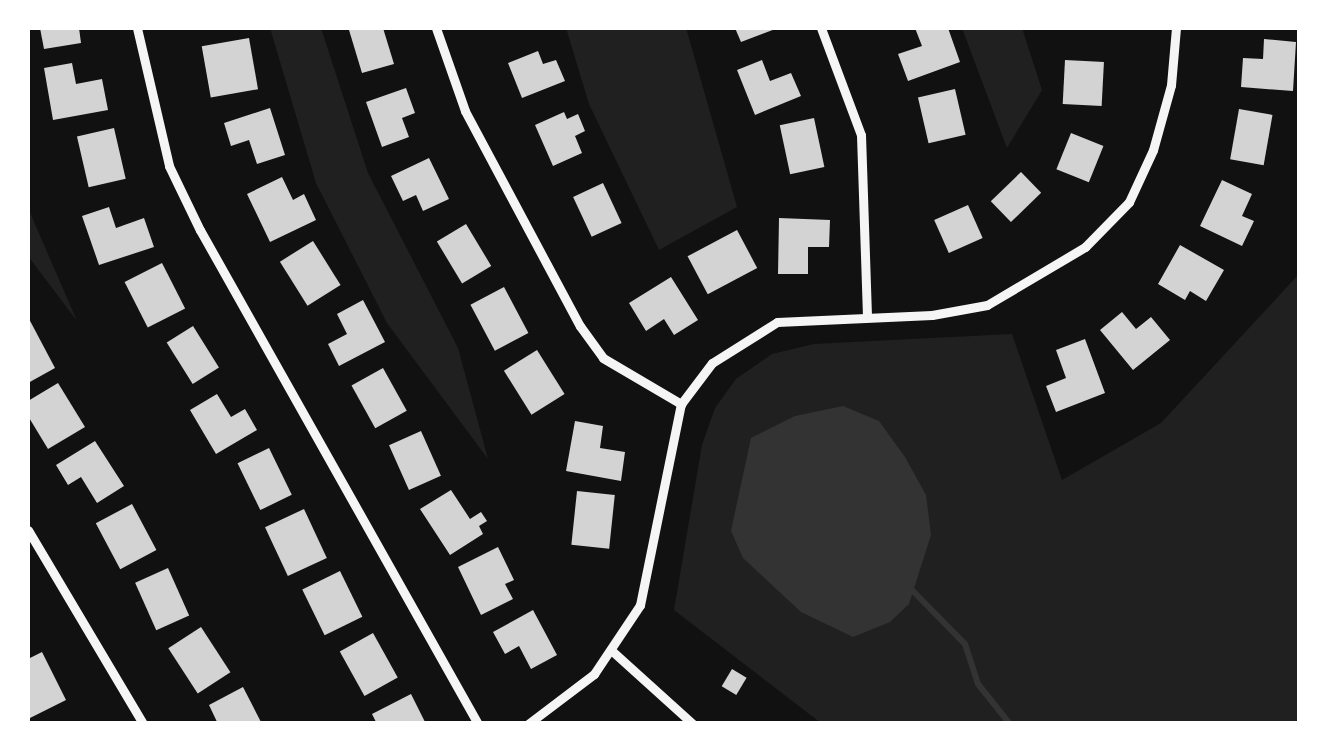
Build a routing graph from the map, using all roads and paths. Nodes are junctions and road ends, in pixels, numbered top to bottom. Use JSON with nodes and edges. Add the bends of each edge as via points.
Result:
{"nodes":[{"id":1,"x":137,"y":28,"type":"edge"},
{"id":2,"x":436,"y":28,"type":"edge"},
{"id":3,"x":821,"y":28,"type":"edge"},
{"id":4,"x":1176,"y":28,"type":"edge"},
{"id":5,"x":868,"y":314,"type":"junction"},
{"id":6,"x":680,"y":404,"type":"junction"},
{"id":7,"x":28,"y":530,"type":"edge"},
{"id":8,"x":611,"y":650,"type":"junction"},
{"id":9,"x":143,"y":724,"type":"edge"},
{"id":10,"x":478,"y":724,"type":"edge"},
{"id":11,"x":528,"y":724,"type":"edge"},
{"id":12,"x":694,"y":724,"type":"edge"}],
"edges":[{"from":1,"to":10,"type":"street","via":[[169,166],[200,230]]},
{"from":2,"to":6,"type":"street","via":[[465,111],[580,326],[603,358]]},
{"from":3,"to":5,"type":"street","via":[[860,135]]},
{"from":4,"to":5,"type":"street","via":[[1171,85],[1153,150],[1129,202],[1085,248],[987,305]]},
{"from":5,"to":6,"type":"street","via":[[777,322],[712,362]]},
{"from":6,"to":8,"type":"street","via":[[640,605]]},
{"from":7,"to":9,"type":"street"},
{"from":8,"to":11,"type":"street","via":[[567,701]]},
{"from":8,"to":12,"type":"street"}]}
